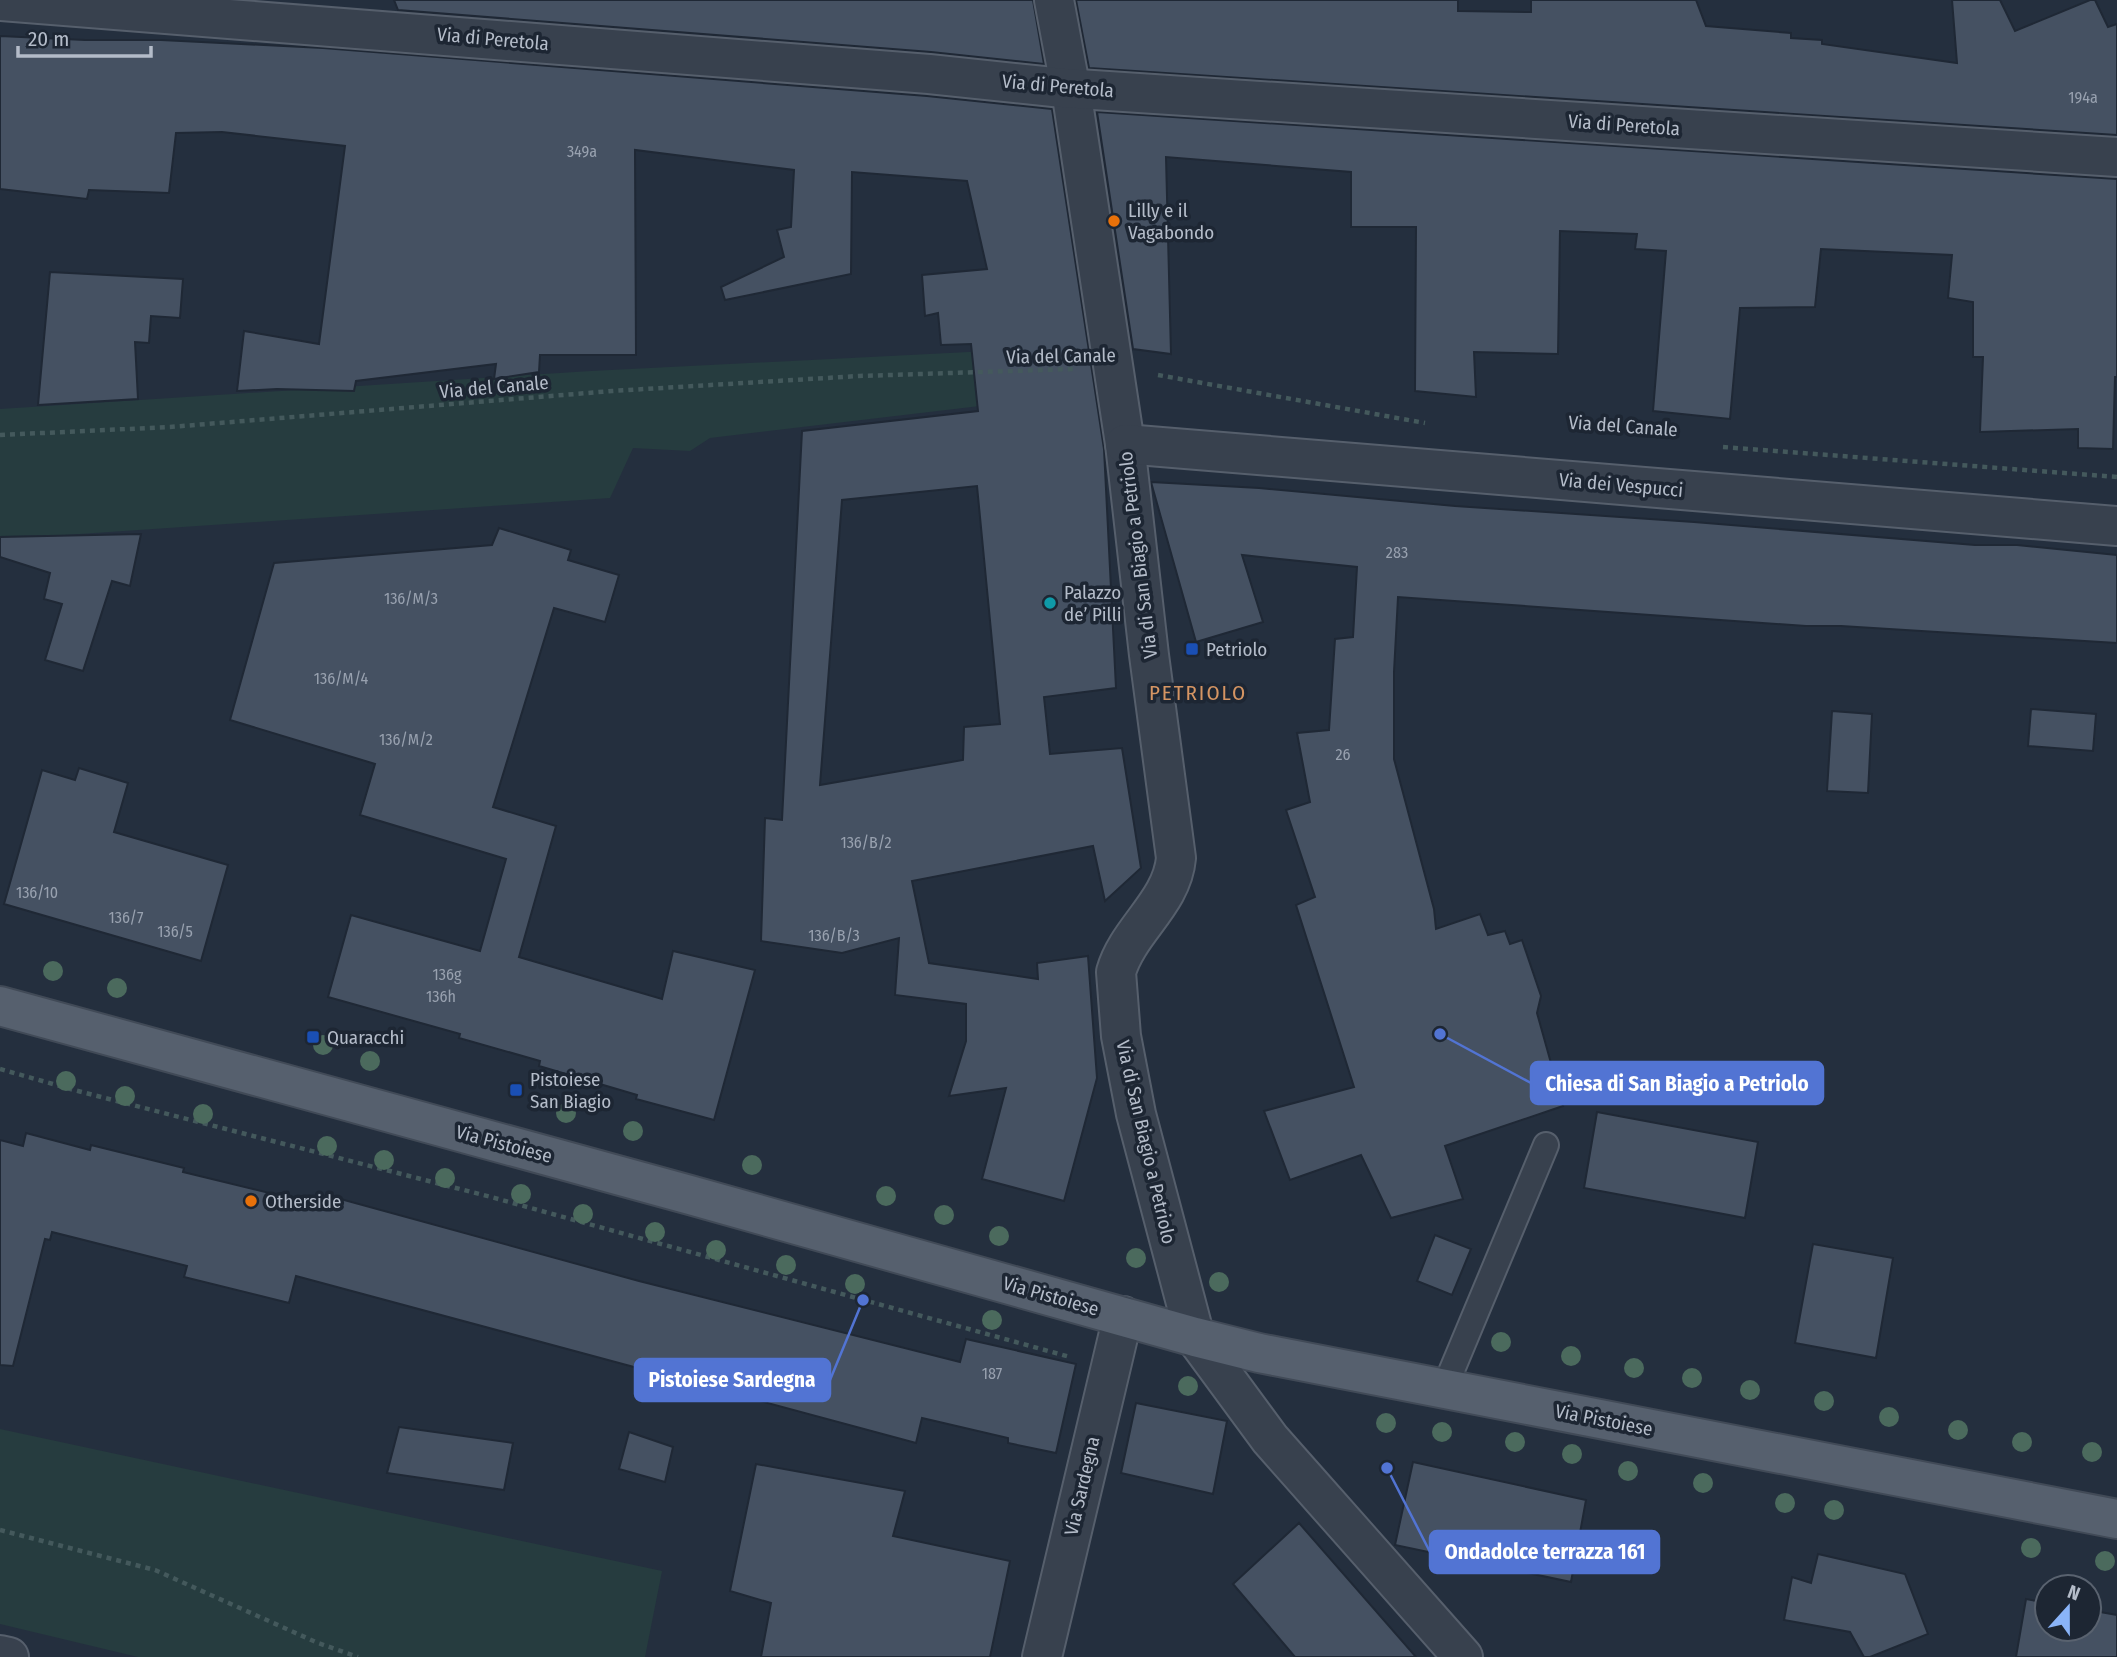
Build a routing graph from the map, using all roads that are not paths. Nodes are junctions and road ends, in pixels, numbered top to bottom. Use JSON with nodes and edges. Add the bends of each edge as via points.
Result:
{"nodes":[{"id":1,"x":1055,"y":0,"type":"edge"},
{"id":2,"x":0,"y":1,"type":"edge"},
{"id":3,"x":388,"y":15,"type":"edge"},
{"id":4,"x":1070,"y":88,"type":"junction"},
{"id":5,"x":2117,"y":157,"type":"edge"},
{"id":6,"x":1125,"y":444,"type":"junction"},
{"id":7,"x":2117,"y":526,"type":"edge"},
{"id":8,"x":0,"y":1006,"type":"edge"},
{"id":9,"x":1546,"y":1145,"type":"dead end"},
{"id":10,"x":1123,"y":1316,"type":"junction"},
{"id":11,"x":1195,"y":1337,"type":"junction"},
{"id":12,"x":1444,"y":1388,"type":"junction"},
{"id":13,"x":2117,"y":1519,"type":"edge"},
{"id":14,"x":0,"y":1655,"type":"edge"},
{"id":15,"x":9,"y":1657,"type":"edge"},
{"id":16,"x":1041,"y":1657,"type":"edge"},
{"id":17,"x":1463,"y":1657,"type":"edge"}],
"edges":[{"from":1,"to":4,"type":"street","name":"Via di San Biagio a Petriolo"},
{"from":2,"to":3,"type":"street","name":"Via di Peretola"},
{"from":3,"to":4,"type":"street","name":"Via di Peretola"},
{"from":4,"to":5,"type":"street","name":"Via di Peretola"},
{"from":4,"to":6,"type":"street","name":"Via di San Biagio a Petriolo"},
{"from":6,"to":7,"type":"street","name":"Via dei Vespucci"},
{"from":6,"to":11,"type":"street","name":"Via di San Biagio a Petriolo","via":[[1176,858],[1165,892],[1119,962],[1116,983],[1136,1114]]},
{"from":8,"to":10,"type":"main road","name":"Via Pistoiese"},
{"from":9,"to":12,"type":"lane"},
{"from":10,"to":11,"type":"main road","name":"Via Pistoiese"},
{"from":10,"to":16,"type":"street","name":"Via Sardegna"},
{"from":11,"to":12,"type":"main road","name":"Via Pistoiese"},
{"from":11,"to":17,"type":"street","name":"Via di San Biagio a Petriolo","via":[[1270,1439]]},
{"from":12,"to":13,"type":"main road","name":"Via Pistoiese"},
{"from":14,"to":15,"type":"street"}]}
